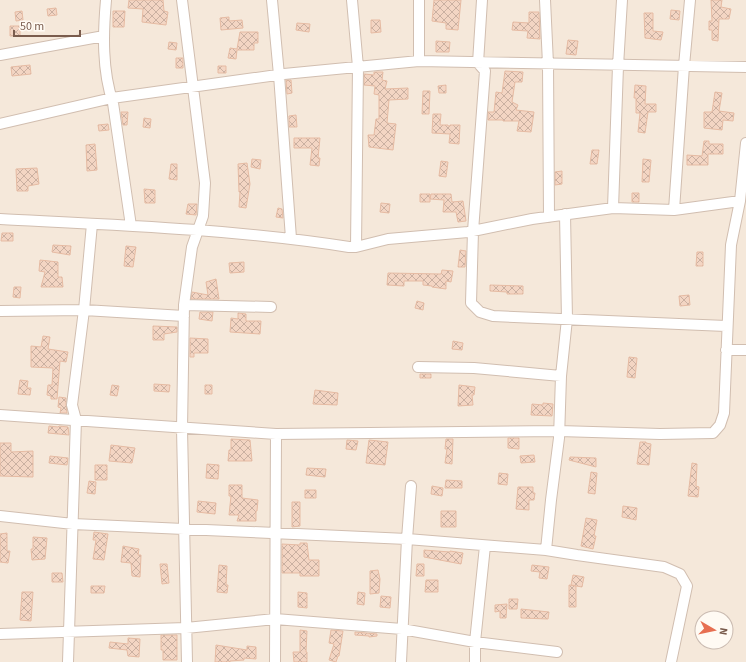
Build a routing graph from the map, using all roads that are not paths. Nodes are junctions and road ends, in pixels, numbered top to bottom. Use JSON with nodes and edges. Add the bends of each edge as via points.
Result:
{"nodes":[{"id":1,"x":106,"y":0,"type":"edge"},
{"id":2,"x":182,"y":0,"type":"edge"},
{"id":3,"x":272,"y":0,"type":"edge"},
{"id":4,"x":352,"y":0,"type":"edge"},
{"id":5,"x":419,"y":0,"type":"edge"},
{"id":6,"x":482,"y":0,"type":"edge"},
{"id":7,"x":545,"y":0,"type":"edge"},
{"id":8,"x":622,"y":0,"type":"edge"},
{"id":9,"x":690,"y":0,"type":"edge"},
{"id":10,"x":104,"y":36,"type":"junction"},
{"id":11,"x":0,"y":55,"type":"edge"},
{"id":12,"x":418,"y":61,"type":"junction"},
{"id":13,"x":478,"y":62,"type":"junction"},
{"id":14,"x":548,"y":64,"type":"junction"},
{"id":15,"x":618,"y":66,"type":"junction"},
{"id":16,"x":684,"y":66,"type":"junction"},
{"id":17,"x":358,"y":67,"type":"junction"},
{"id":18,"x":746,"y":67,"type":"edge"},
{"id":19,"x":279,"y":75,"type":"junction"},
{"id":20,"x":193,"y":87,"type":"junction"},
{"id":21,"x":112,"y":98,"type":"junction"},
{"id":22,"x":0,"y":124,"type":"edge"},
{"id":23,"x":746,"y":143,"type":"edge"},
{"id":24,"x":740,"y":201,"type":"junction"},
{"id":25,"x":613,"y":208,"type":"junction"},
{"id":26,"x":674,"y":210,"type":"junction"},
{"id":27,"x":564,"y":214,"type":"junction"},
{"id":28,"x":549,"y":217,"type":"junction"},
{"id":29,"x":0,"y":219,"type":"edge"},
{"id":30,"x":92,"y":224,"type":"junction"},
{"id":31,"x":131,"y":226,"type":"junction"},
{"id":32,"x":198,"y":230,"type":"junction"},
{"id":33,"x":473,"y":231,"type":"junction"},
{"id":34,"x":291,"y":238,"type":"junction"},
{"id":35,"x":356,"y":247,"type":"junction"},
{"id":36,"x":184,"y":305,"type":"junction"},
{"id":37,"x":271,"y":307,"type":"dead end"},
{"id":38,"x":84,"y":310,"type":"junction"},
{"id":39,"x":0,"y":311,"type":"edge"},
{"id":40,"x":184,"y":316,"type":"junction"},
{"id":41,"x":567,"y":319,"type":"junction"},
{"id":42,"x":726,"y":326,"type":"junction"},
{"id":43,"x":726,"y":350,"type":"junction"},
{"id":44,"x":746,"y":350,"type":"edge"},
{"id":45,"x":418,"y":367,"type":"dead end"},
{"id":46,"x":561,"y":376,"type":"junction"},
{"id":47,"x":0,"y":415,"type":"edge"},
{"id":48,"x":76,"y":420,"type":"junction"},
{"id":49,"x":182,"y":429,"type":"junction"},
{"id":50,"x":559,"y":431,"type":"junction"},
{"id":51,"x":276,"y":434,"type":"junction"},
{"id":52,"x":410,"y":486,"type":"dead end"},
{"id":53,"x":0,"y":516,"type":"edge"},
{"id":54,"x":73,"y":524,"type":"junction"},
{"id":55,"x":185,"y":529,"type":"junction"},
{"id":56,"x":275,"y":533,"type":"junction"},
{"id":57,"x":407,"y":539,"type":"junction"},
{"id":58,"x":485,"y":546,"type":"junction"},
{"id":59,"x":546,"y":550,"type":"junction"},
{"id":60,"x":275,"y":619,"type":"junction"},
{"id":61,"x":186,"y":628,"type":"junction"},
{"id":62,"x":402,"y":629,"type":"junction"},
{"id":63,"x":69,"y":633,"type":"junction"},
{"id":64,"x":0,"y":634,"type":"edge"},
{"id":65,"x":475,"y":642,"type":"junction"},
{"id":66,"x":558,"y":652,"type":"dead end"},
{"id":67,"x":68,"y":662,"type":"edge"},
{"id":68,"x":187,"y":662,"type":"edge"},
{"id":69,"x":275,"y":662,"type":"edge"},
{"id":70,"x":401,"y":662,"type":"edge"},
{"id":71,"x":475,"y":662,"type":"edge"},
{"id":72,"x":671,"y":662,"type":"edge"}],
"edges":[{"from":1,"to":10,"type":"street"},
{"from":2,"to":20,"type":"street"},
{"from":3,"to":19,"type":"street"},
{"from":4,"to":17,"type":"street"},
{"from":5,"to":12,"type":"street"},
{"from":6,"to":13,"type":"street"},
{"from":7,"to":14,"type":"street"},
{"from":8,"to":15,"type":"street"},
{"from":9,"to":16,"type":"street"},
{"from":10,"to":11,"type":"street"},
{"from":10,"to":21,"type":"street"},
{"from":12,"to":13,"type":"street"},
{"from":12,"to":17,"type":"street"},
{"from":13,"to":14,"type":"street"},
{"from":13,"to":33,"type":"street","via":[[485,71]]},
{"from":14,"to":15,"type":"street"},
{"from":14,"to":28,"type":"street"},
{"from":15,"to":16,"type":"street"},
{"from":15,"to":25,"type":"street"},
{"from":16,"to":18,"type":"street"},
{"from":16,"to":26,"type":"street"},
{"from":17,"to":19,"type":"street"},
{"from":17,"to":35,"type":"street"},
{"from":19,"to":20,"type":"street"},
{"from":19,"to":34,"type":"street"},
{"from":20,"to":21,"type":"street"},
{"from":20,"to":32,"type":"street","via":[[205,183],[203,216]]},
{"from":21,"to":22,"type":"street"},
{"from":21,"to":31,"type":"street"},
{"from":23,"to":24,"type":"street"},
{"from":24,"to":26,"type":"street"},
{"from":24,"to":42,"type":"street","via":[[730,245]]},
{"from":25,"to":26,"type":"street"},
{"from":25,"to":27,"type":"street"},
{"from":27,"to":28,"type":"street"},
{"from":27,"to":41,"type":"street"},
{"from":28,"to":33,"type":"street"},
{"from":29,"to":30,"type":"street"},
{"from":30,"to":31,"type":"street"},
{"from":30,"to":38,"type":"street"},
{"from":31,"to":32,"type":"street"},
{"from":32,"to":34,"type":"street"},
{"from":32,"to":36,"type":"street","via":[[192,247]]},
{"from":33,"to":35,"type":"street","via":[[388,239]]},
{"from":33,"to":41,"type":"street","via":[[471,303],[480,312],[493,316]]},
{"from":34,"to":35,"type":"street"},
{"from":36,"to":37,"type":"street"},
{"from":36,"to":40,"type":"street"},
{"from":38,"to":39,"type":"street"},
{"from":38,"to":40,"type":"street"},
{"from":38,"to":48,"type":"street","via":[[72,405]]},
{"from":40,"to":49,"type":"street"},
{"from":41,"to":42,"type":"street"},
{"from":41,"to":46,"type":"street"},
{"from":42,"to":43,"type":"street"},
{"from":43,"to":44,"type":"street"},
{"from":43,"to":50,"type":"street","via":[[724,413],[720,425],[713,432],[660,434]]},
{"from":45,"to":46,"type":"street","via":[[474,368]]},
{"from":46,"to":50,"type":"street"},
{"from":47,"to":48,"type":"street"},
{"from":48,"to":49,"type":"street"},
{"from":48,"to":54,"type":"street"},
{"from":49,"to":51,"type":"street"},
{"from":49,"to":55,"type":"street"},
{"from":50,"to":51,"type":"street"},
{"from":50,"to":59,"type":"street"},
{"from":51,"to":56,"type":"street"},
{"from":52,"to":57,"type":"street"},
{"from":53,"to":54,"type":"street"},
{"from":54,"to":55,"type":"street"},
{"from":54,"to":63,"type":"street"},
{"from":55,"to":56,"type":"street"},
{"from":55,"to":61,"type":"street"},
{"from":56,"to":57,"type":"street"},
{"from":56,"to":60,"type":"street"},
{"from":57,"to":58,"type":"street"},
{"from":57,"to":62,"type":"street"},
{"from":58,"to":59,"type":"street"},
{"from":58,"to":65,"type":"street"},
{"from":59,"to":72,"type":"street","via":[[664,567],[680,574],[687,586]]},
{"from":60,"to":61,"type":"street"},
{"from":60,"to":62,"type":"street"},
{"from":60,"to":69,"type":"street"},
{"from":61,"to":63,"type":"street"},
{"from":61,"to":68,"type":"street"},
{"from":62,"to":65,"type":"street"},
{"from":62,"to":70,"type":"street"},
{"from":63,"to":64,"type":"street"},
{"from":63,"to":67,"type":"street"},
{"from":65,"to":66,"type":"street"},
{"from":65,"to":71,"type":"street"}]}
